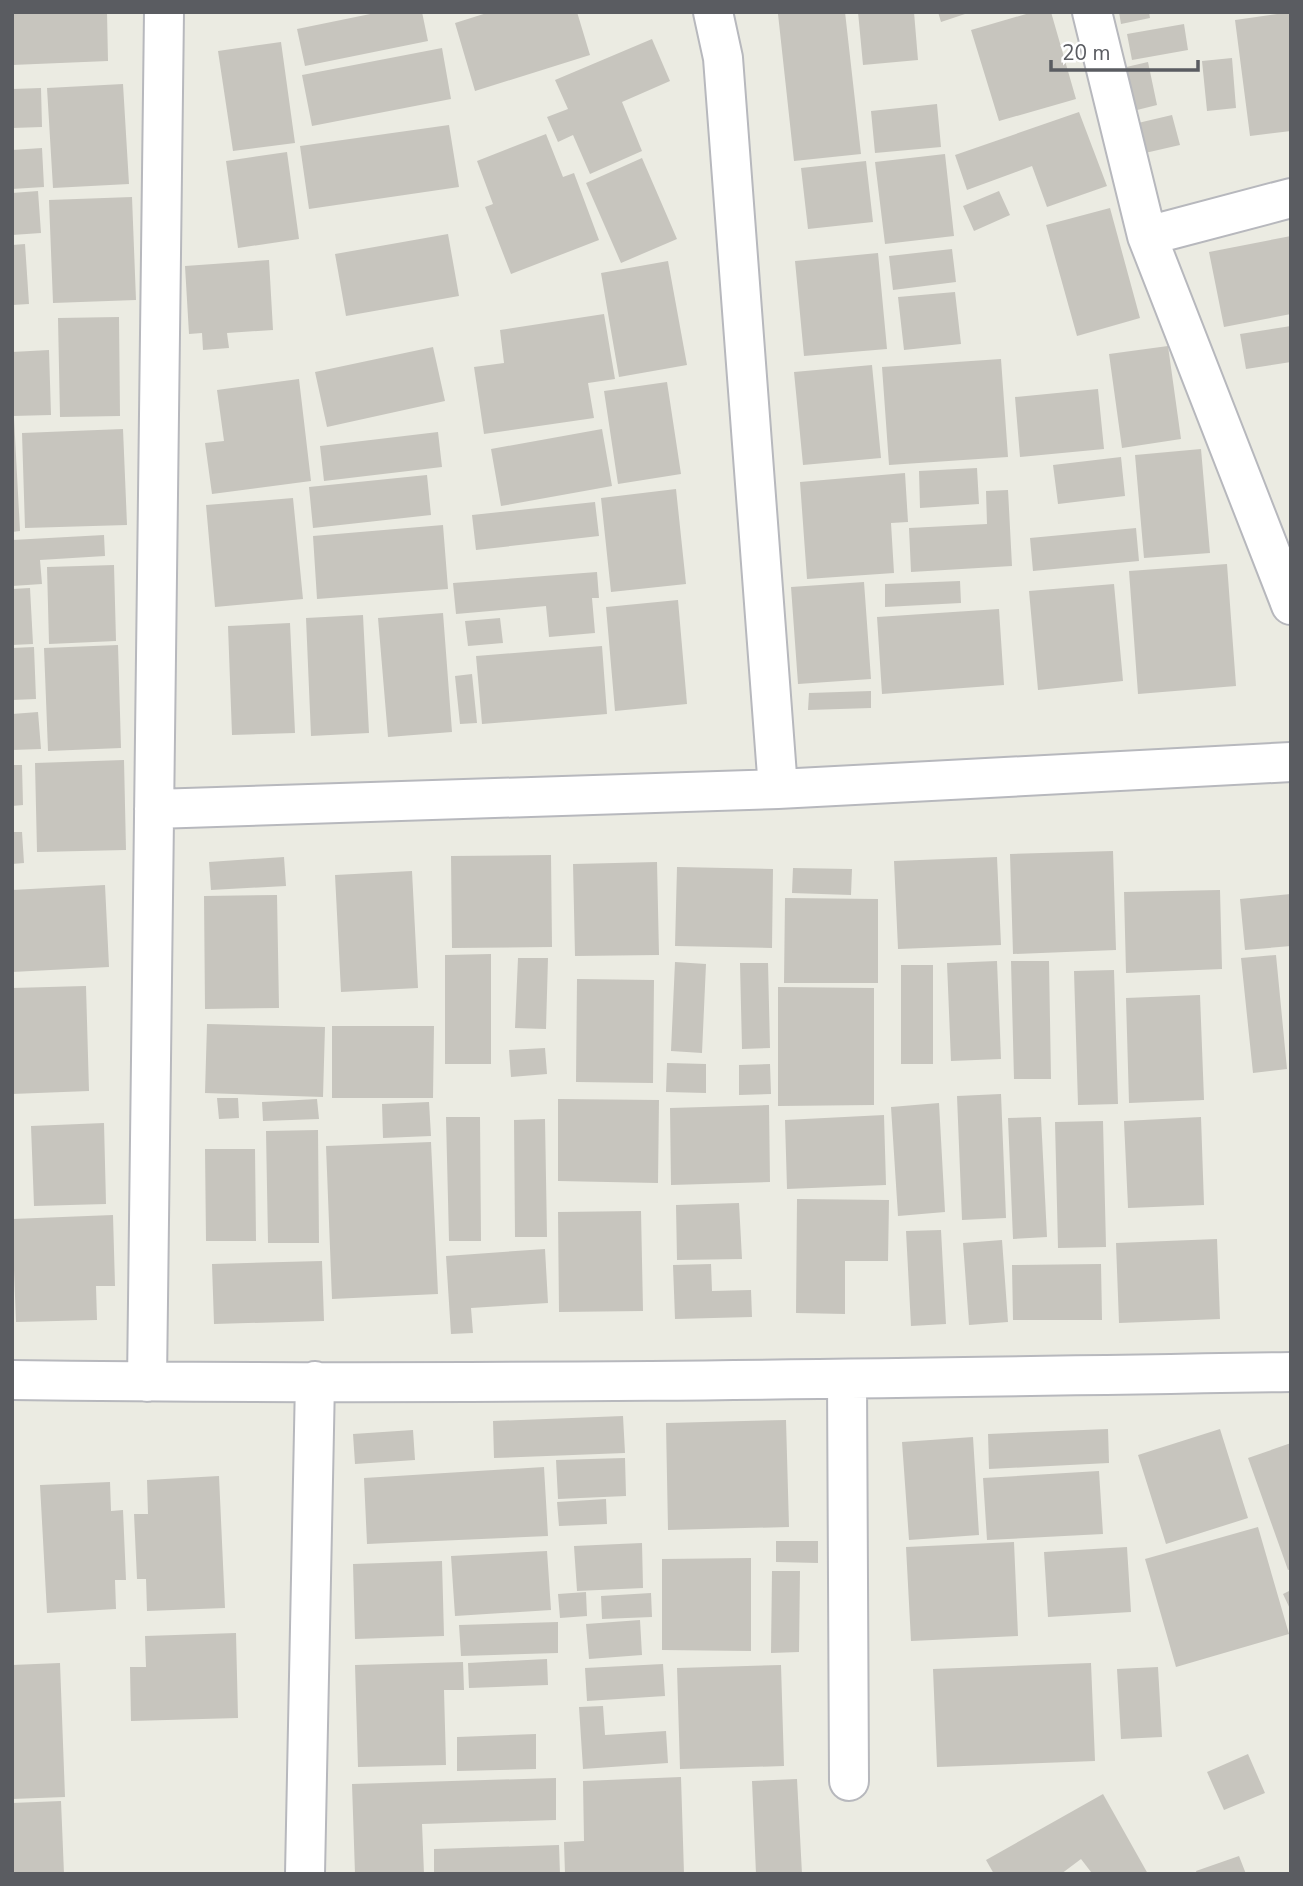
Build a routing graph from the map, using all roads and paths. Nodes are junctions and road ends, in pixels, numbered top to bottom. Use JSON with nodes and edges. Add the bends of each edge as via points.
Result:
{"nodes":[{"id":1,"x":164,"y":12,"type":"edge"},
{"id":2,"x":713,"y":12,"type":"edge"},
{"id":3,"x":1091,"y":12,"type":"edge"},
{"id":4,"x":1291,"y":198,"type":"edge"},
{"id":5,"x":1147,"y":236,"type":"junction"},
{"id":6,"x":1291,"y":605,"type":"edge"},
{"id":7,"x":1291,"y":762,"type":"edge"},
{"id":8,"x":778,"y":789,"type":"junction"},
{"id":9,"x":154,"y":808,"type":"junction"},
{"id":10,"x":1291,"y":1372,"type":"edge"},
{"id":11,"x":847,"y":1379,"type":"junction"},
{"id":12,"x":12,"y":1380,"type":"edge"},
{"id":13,"x":314,"y":1381,"type":"junction"},
{"id":14,"x":147,"y":1382,"type":"junction"},
{"id":15,"x":849,"y":1781,"type":"dead end"},
{"id":16,"x":305,"y":1874,"type":"edge"}],
"edges":[{"from":1,"to":9,"type":"street"},
{"from":2,"to":8,"type":"street","via":[[723,58]]},
{"from":3,"to":5,"type":"street"},
{"from":4,"to":5,"type":"street"},
{"from":5,"to":6,"type":"street"},
{"from":7,"to":8,"type":"street"},
{"from":8,"to":9,"type":"street"},
{"from":9,"to":14,"type":"street"},
{"from":10,"to":11,"type":"street"},
{"from":11,"to":13,"type":"street"},
{"from":11,"to":15,"type":"street"},
{"from":12,"to":14,"type":"street"},
{"from":13,"to":14,"type":"street"},
{"from":13,"to":16,"type":"street"}]}
